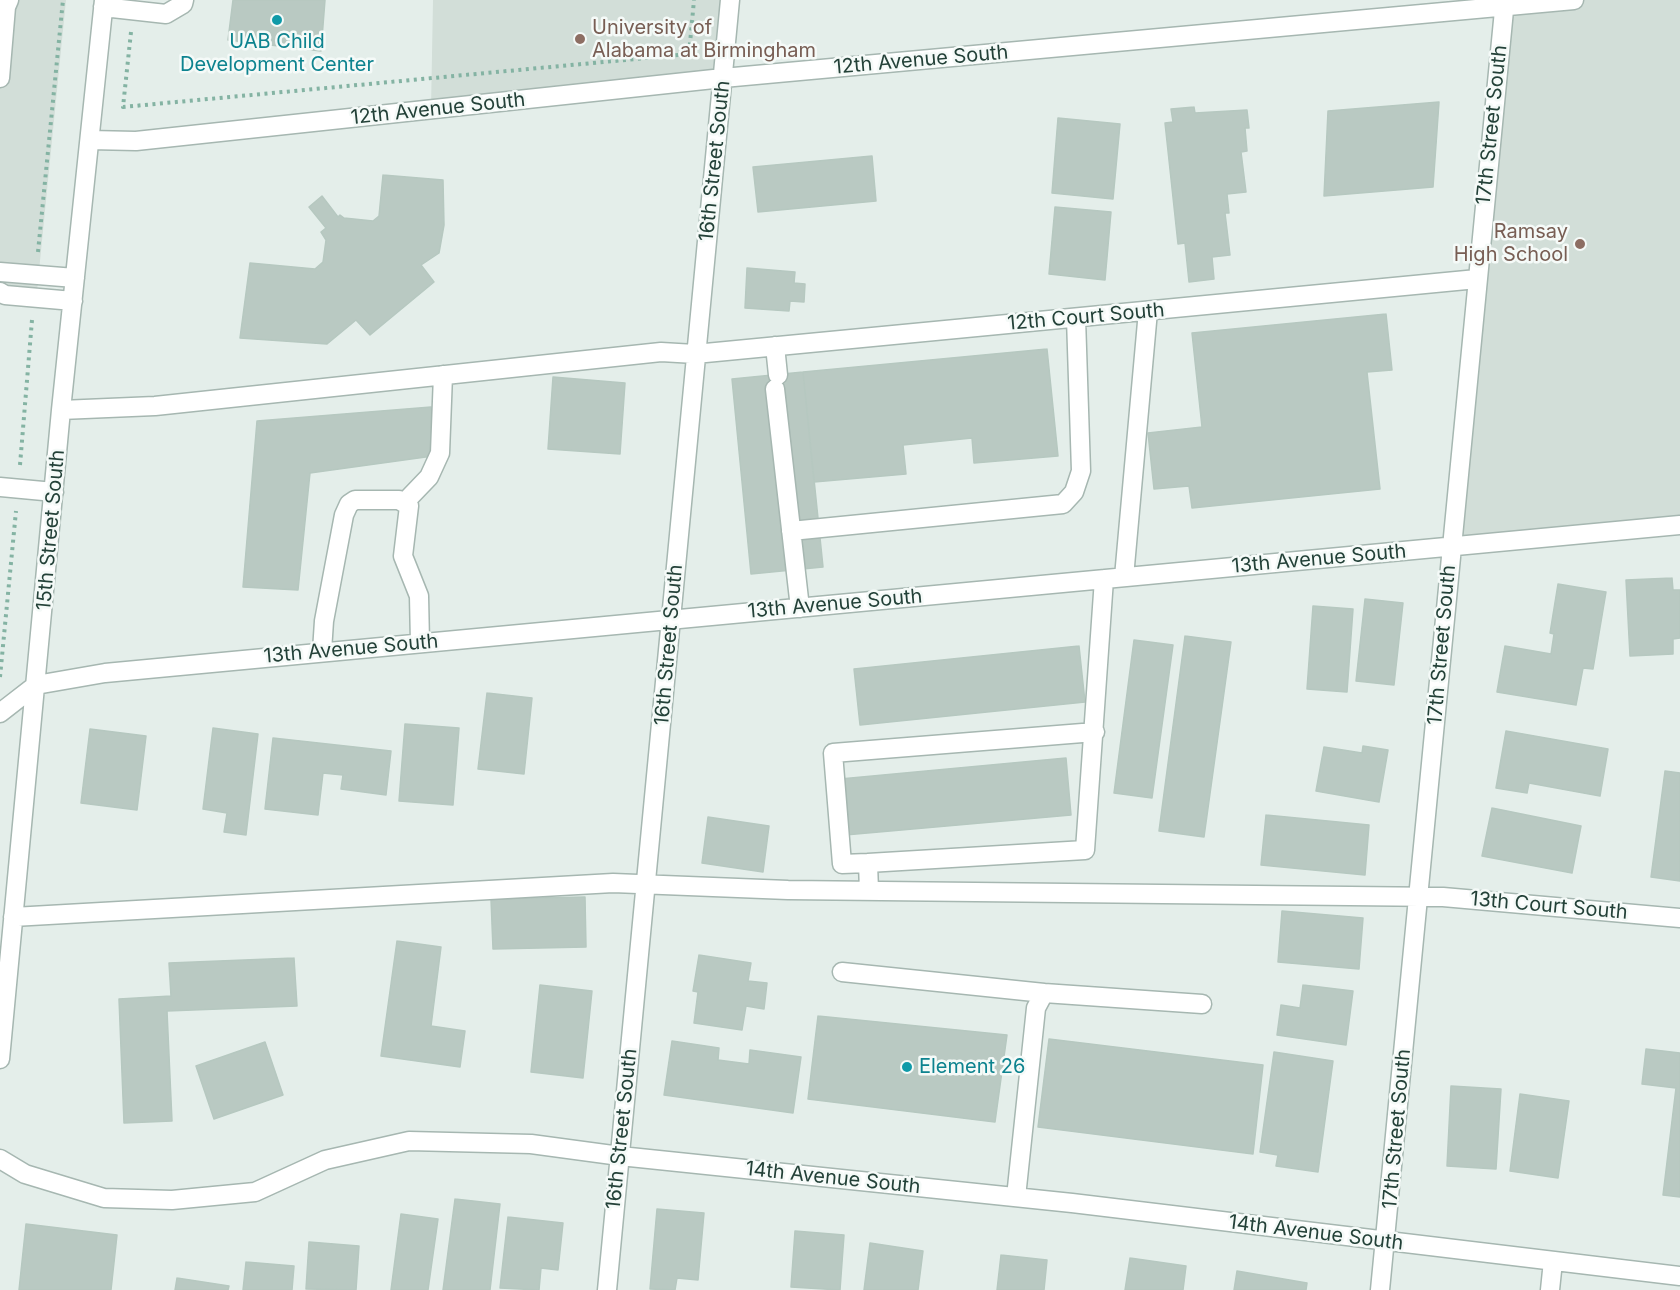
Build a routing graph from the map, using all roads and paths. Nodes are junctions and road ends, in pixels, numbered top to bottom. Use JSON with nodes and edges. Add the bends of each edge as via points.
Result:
{"nodes":[{"id":1,"x":9,"y":0,"type":"edge"},
{"id":2,"x":63,"y":0,"type":"edge"},
{"id":3,"x":184,"y":0,"type":"edge"},
{"id":4,"x":694,"y":0,"type":"edge"},
{"id":5,"x":730,"y":0,"type":"edge"},
{"id":6,"x":1574,"y":0,"type":"edge"},
{"id":7,"x":104,"y":3,"type":"edge"},
{"id":8,"x":1504,"y":3,"type":"edge"},
{"id":9,"x":134,"y":11,"type":"junction"},
{"id":10,"x":0,"y":78,"type":"edge"},
{"id":11,"x":723,"y":78,"type":"junction"},
{"id":12,"x":90,"y":140,"type":"junction"},
{"id":13,"x":0,"y":272,"type":"edge"},
{"id":14,"x":36,"y":275,"type":"junction"},
{"id":15,"x":75,"y":278,"type":"junction"},
{"id":16,"x":1477,"y":279,"type":"junction"},
{"id":17,"x":0,"y":292,"type":"edge"},
{"id":18,"x":34,"y":297,"type":"junction"},
{"id":19,"x":73,"y":301,"type":"junction"},
{"id":20,"x":1148,"y":311,"type":"junction"},
{"id":21,"x":1076,"y":318,"type":"junction"},
{"id":22,"x":775,"y":346,"type":"junction"},
{"id":23,"x":695,"y":354,"type":"junction"},
{"id":24,"x":442,"y":375,"type":"junction"},
{"id":25,"x":61,"y":411,"type":"junction"},
{"id":26,"x":9,"y":488,"type":"edge"},
{"id":27,"x":54,"y":492,"type":"junction"},
{"id":28,"x":405,"y":502,"type":"junction"},
{"id":29,"x":1680,"y":525,"type":"edge"},
{"id":30,"x":791,"y":531,"type":"junction"},
{"id":31,"x":1451,"y":548,"type":"junction"},
{"id":32,"x":1124,"y":577,"type":"junction"},
{"id":33,"x":1104,"y":579,"type":"junction"},
{"id":34,"x":800,"y":608,"type":"junction"},
{"id":35,"x":672,"y":620,"type":"junction"},
{"id":36,"x":420,"y":643,"type":"junction"},
{"id":37,"x":322,"y":651,"type":"junction"},
{"id":38,"x":0,"y":677,"type":"edge"},
{"id":39,"x":36,"y":685,"type":"junction"},
{"id":40,"x":0,"y":713,"type":"edge"},
{"id":41,"x":1095,"y":732,"type":"junction"},
{"id":42,"x":868,"y":863,"type":"junction"},
{"id":43,"x":646,"y":886,"type":"junction"},
{"id":44,"x":869,"y":891,"type":"junction"},
{"id":45,"x":1419,"y":896,"type":"junction"},
{"id":46,"x":13,"y":917,"type":"junction"},
{"id":47,"x":1680,"y":918,"type":"edge"},
{"id":48,"x":842,"y":972,"type":"dead end"},
{"id":49,"x":1044,"y":993,"type":"junction"},
{"id":50,"x":1202,"y":1005,"type":"dead end"},
{"id":51,"x":0,"y":1059,"type":"edge"},
{"id":52,"x":620,"y":1156,"type":"junction"},
{"id":53,"x":0,"y":1159,"type":"edge"},
{"id":54,"x":1016,"y":1197,"type":"junction"},
{"id":55,"x":1385,"y":1241,"type":"junction"},
{"id":56,"x":1553,"y":1261,"type":"junction"},
{"id":57,"x":1680,"y":1276,"type":"edge"},
{"id":58,"x":607,"y":1290,"type":"edge"},
{"id":59,"x":1380,"y":1290,"type":"edge"},
{"id":60,"x":1550,"y":1290,"type":"edge"}],
"edges":[{"from":1,"to":10,"type":"street"},
{"from":2,"to":14,"type":"path"},
{"from":3,"to":9,"type":"street","via":[[166,14]]},
{"from":4,"to":9,"type":"path","via":[[689,54],[123,107]]},
{"from":5,"to":11,"type":"street","name":"16th Street South"},
{"from":6,"to":8,"type":"street","name":"12th Avenue South"},
{"from":7,"to":9,"type":"street"},
{"from":7,"to":12,"type":"street","name":"15th Street South"},
{"from":8,"to":11,"type":"street","name":"12th Avenue South"},
{"from":8,"to":16,"type":"street","name":"17th Street South"},
{"from":11,"to":12,"type":"street","name":"12th Avenue South","via":[[136,141]]},
{"from":11,"to":23,"type":"street","name":"16th Street South"},
{"from":12,"to":15,"type":"street","name":"15th Street South"},
{"from":13,"to":14,"type":"street"},
{"from":14,"to":15,"type":"street"},
{"from":15,"to":19,"type":"street","name":"15th Street South"},
{"from":16,"to":20,"type":"street","name":"12th Court South"},
{"from":16,"to":31,"type":"street","name":"17th Street South"},
{"from":17,"to":18,"type":"street"},
{"from":18,"to":19,"type":"street"},
{"from":18,"to":26,"type":"path"},
{"from":19,"to":25,"type":"street","name":"15th Street South"},
{"from":20,"to":21,"type":"street","name":"12th Court South"},
{"from":20,"to":32,"type":"street"},
{"from":21,"to":22,"type":"street","name":"12th Court South"},
{"from":21,"to":30,"type":"street","via":[[1081,471],[1074,492],[1063,504]]},
{"from":22,"to":23,"type":"street","name":"12th Court South"},
{"from":22,"to":30,"type":"street"},
{"from":23,"to":24,"type":"street","name":"12th Court South","via":[[661,352]]},
{"from":23,"to":35,"type":"street","name":"16th Street South"},
{"from":24,"to":25,"type":"street","name":"12th Court South","via":[[155,406]]},
{"from":24,"to":28,"type":"street","via":[[440,453],[429,477]]},
{"from":25,"to":27,"type":"street","name":"15th Street South"},
{"from":26,"to":27,"type":"street"},
{"from":26,"to":38,"type":"path"},
{"from":27,"to":39,"type":"street","name":"15th Street South"},
{"from":28,"to":36,"type":"street","via":[[410,511],[403,556],[419,596]]},
{"from":28,"to":37,"type":"street","via":[[355,500],[346,509],[324,621]]},
{"from":29,"to":31,"type":"street","name":"13th Avenue South"},
{"from":30,"to":34,"type":"street"},
{"from":31,"to":32,"type":"street","name":"13th Avenue South"},
{"from":31,"to":45,"type":"street","name":"17th Street South"},
{"from":32,"to":33,"type":"street","name":"13th Avenue South"},
{"from":33,"to":34,"type":"street","name":"13th Avenue South"},
{"from":33,"to":41,"type":"street"},
{"from":34,"to":35,"type":"street","name":"13th Avenue South"},
{"from":35,"to":36,"type":"street","name":"13th Avenue South"},
{"from":35,"to":43,"type":"street","name":"16th Street South"},
{"from":36,"to":37,"type":"street","name":"13th Avenue South"},
{"from":37,"to":39,"type":"street","name":"13th Avenue South","via":[[105,673]]},
{"from":39,"to":40,"type":"street","name":"13th Avenue South"},
{"from":39,"to":46,"type":"street","name":"15th Street South"},
{"from":41,"to":42,"type":"street","via":[[1085,850]]},
{"from":41,"to":42,"type":"street","via":[[833,753],[842,864]]},
{"from":42,"to":44,"type":"street"},
{"from":43,"to":44,"type":"street","name":"13th Court South"},
{"from":43,"to":46,"type":"street","name":"13th Court South","via":[[601,883]]},
{"from":43,"to":52,"type":"street","name":"16th Street South"},
{"from":44,"to":45,"type":"street","name":"13th Court South"},
{"from":45,"to":47,"type":"street","name":"13th Court South"},
{"from":45,"to":55,"type":"street","name":"17th Street South"},
{"from":46,"to":51,"type":"street","name":"15th Street South"},
{"from":48,"to":49,"type":"street"},
{"from":49,"to":50,"type":"street"},
{"from":49,"to":54,"type":"street","via":[[1036,1008]]},
{"from":52,"to":53,"type":"street","name":"14th Avenue South","via":[[531,1144],[409,1141],[325,1160],[255,1192],[172,1200],[104,1198],[25,1174]]},
{"from":52,"to":54,"type":"street","name":"14th Avenue South"},
{"from":52,"to":58,"type":"street","name":"16th Street South"},
{"from":54,"to":55,"type":"street","name":"14th Avenue South"},
{"from":55,"to":56,"type":"street","name":"14th Avenue South"},
{"from":55,"to":59,"type":"street","name":"17th Street South"},
{"from":56,"to":57,"type":"street","name":"14th Avenue South"},
{"from":56,"to":60,"type":"street"}]}
